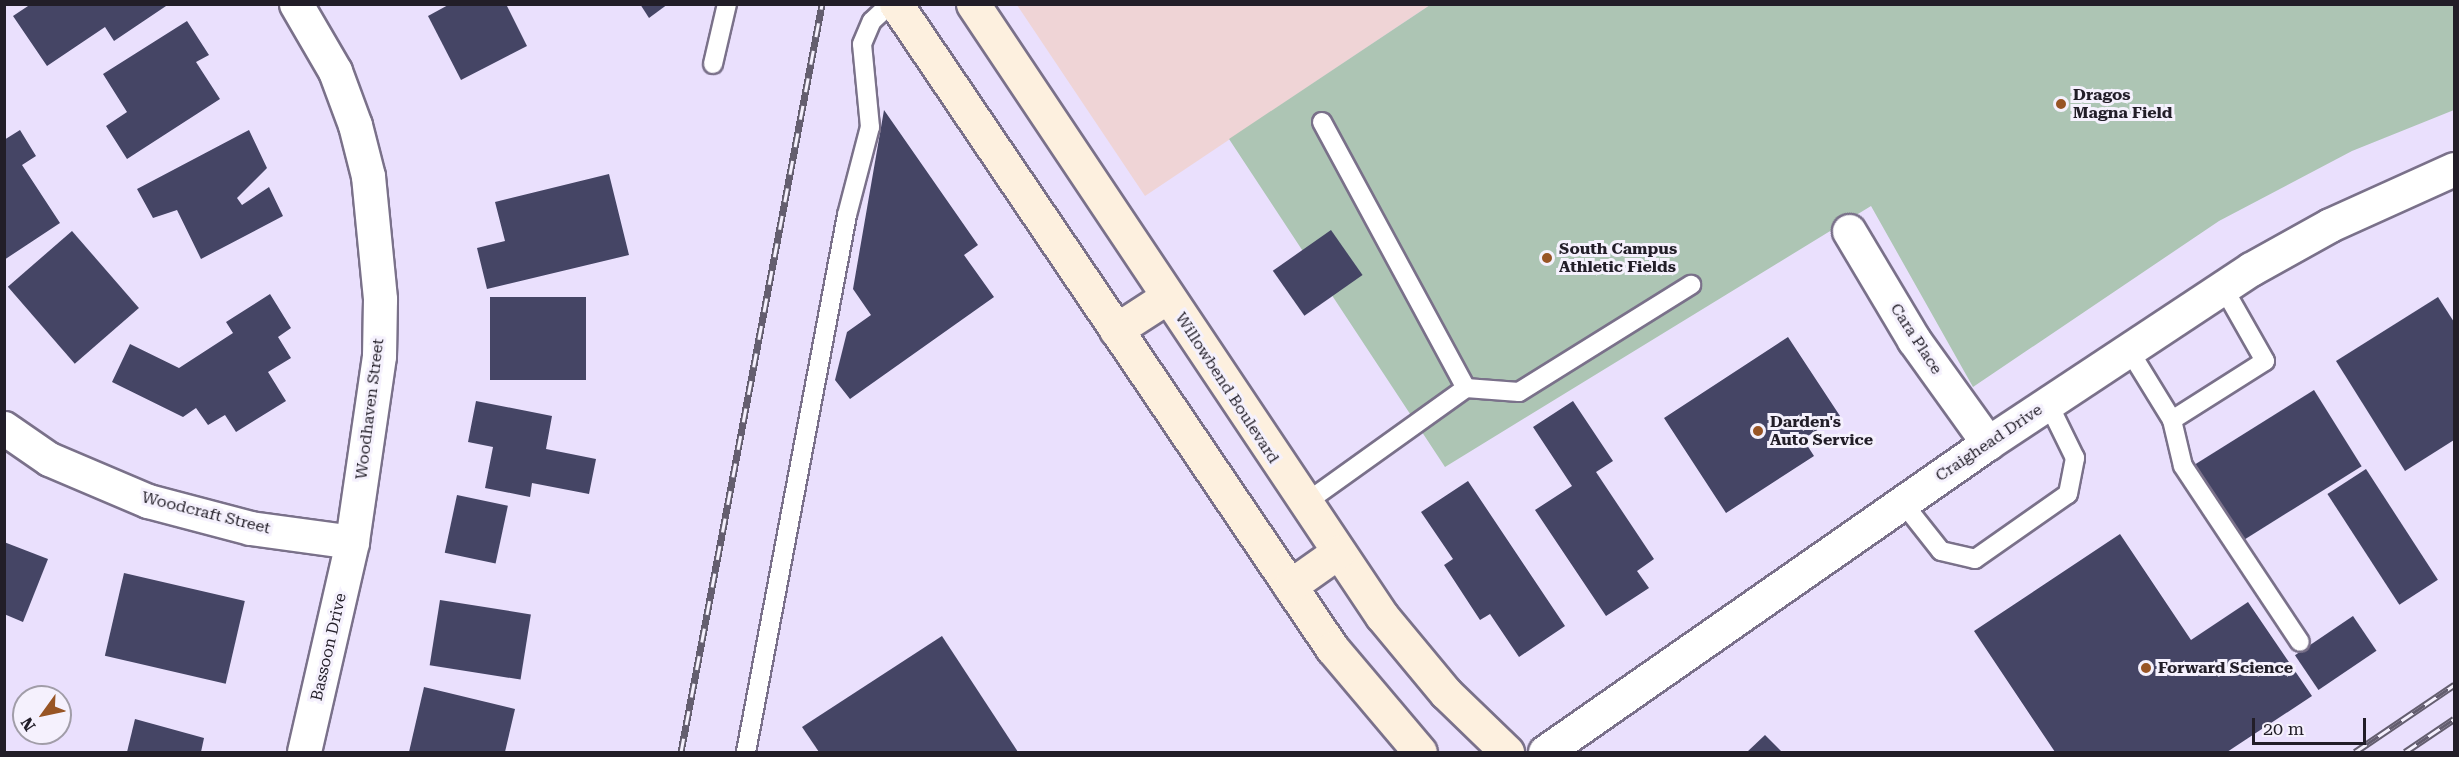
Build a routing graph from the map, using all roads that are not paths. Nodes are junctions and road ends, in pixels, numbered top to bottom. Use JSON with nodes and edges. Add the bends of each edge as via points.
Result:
{"nodes":[{"id":1,"x":296,"y":4,"type":"edge"},
{"id":2,"x":727,"y":4,"type":"edge"},
{"id":3,"x":890,"y":4,"type":"edge"},
{"id":4,"x":896,"y":4,"type":"edge"},
{"id":5,"x":973,"y":4,"type":"edge"},
{"id":6,"x":713,"y":64,"type":"dead end"},
{"id":7,"x":1322,"y":122,"type":"dead end"},
{"id":8,"x":2454,"y":169,"type":"edge"},
{"id":9,"x":1849,"y":231,"type":"dead end"},
{"id":10,"x":1691,"y":285,"type":"dead end"},
{"id":11,"x":2223,"y":287,"type":"junction"},
{"id":12,"x":1167,"y":297,"type":"junction"},
{"id":13,"x":1116,"y":330,"type":"junction"},
{"id":14,"x":2129,"y":350,"type":"junction"},
{"id":15,"x":1466,"y":388,"type":"junction"},
{"id":16,"x":2048,"y":403,"type":"junction"},
{"id":17,"x":2172,"y":420,"type":"junction"},
{"id":18,"x":4,"y":428,"type":"edge"},
{"id":19,"x":1988,"y":443,"type":"junction"},
{"id":20,"x":1903,"y":502,"type":"junction"},
{"id":21,"x":1305,"y":504,"type":"junction"},
{"id":22,"x":352,"y":542,"type":"junction"},
{"id":23,"x":1338,"y":552,"type":"junction"},
{"id":24,"x":1290,"y":586,"type":"junction"},
{"id":25,"x":2300,"y":642,"type":"dead end"},
{"id":26,"x":304,"y":753,"type":"edge"},
{"id":27,"x":746,"y":753,"type":"edge"},
{"id":28,"x":1420,"y":753,"type":"edge"},
{"id":29,"x":1507,"y":753,"type":"edge"},
{"id":30,"x":1545,"y":753,"type":"edge"}],
"edges":[{"from":1,"to":22,"type":"street","name":"Woodhaven Street","via":[[334,71],[355,125],[377,236],[379,356]]},
{"from":2,"to":6,"type":"lane"},
{"from":3,"to":27,"type":"lane","via":[[872,21],[862,44],[870,127],[847,215]]},
{"from":4,"to":13,"type":"main road"},
{"from":5,"to":12,"type":"main road","name":"Willowbend Boulevard"},
{"from":7,"to":15,"type":"lane"},
{"from":8,"to":11,"type":"street","name":"Craighead Drive","via":[[2330,225]]},
{"from":9,"to":19,"type":"street","name":"Cara Place","via":[[1914,340]]},
{"from":10,"to":15,"type":"lane","via":[[1519,392]]},
{"from":11,"to":14,"type":"street","name":"Craighead Drive"},
{"from":11,"to":17,"type":"lane","via":[[2265,361]]},
{"from":12,"to":13,"type":"main road"},
{"from":12,"to":21,"type":"main road","name":"Willowbend Boulevard"},
{"from":13,"to":24,"type":"main road"},
{"from":14,"to":16,"type":"street","name":"Craighead Drive"},
{"from":14,"to":17,"type":"lane"},
{"from":15,"to":21,"type":"lane"},
{"from":16,"to":19,"type":"street","name":"Craighead Drive"},
{"from":16,"to":20,"type":"lane","via":[[2075,458],[2068,494],[1975,559],[1941,551]]},
{"from":17,"to":25,"type":"lane","via":[[2183,466]]},
{"from":18,"to":22,"type":"street","name":"Woodcraft Street","via":[[49,459],[148,501],[249,528]]},
{"from":19,"to":20,"type":"street","name":"Craighead Drive"},
{"from":20,"to":30,"type":"street","name":"Craighead Drive"},
{"from":21,"to":23,"type":"main road","name":"Willowbend Boulevard"},
{"from":22,"to":26,"type":"street","name":"Bassoon Drive"},
{"from":23,"to":24,"type":"main road"},
{"from":23,"to":29,"type":"main road","name":"Willowbend Boulevard","via":[[1446,693]]},
{"from":24,"to":28,"type":"main road","via":[[1332,648]]}]}
